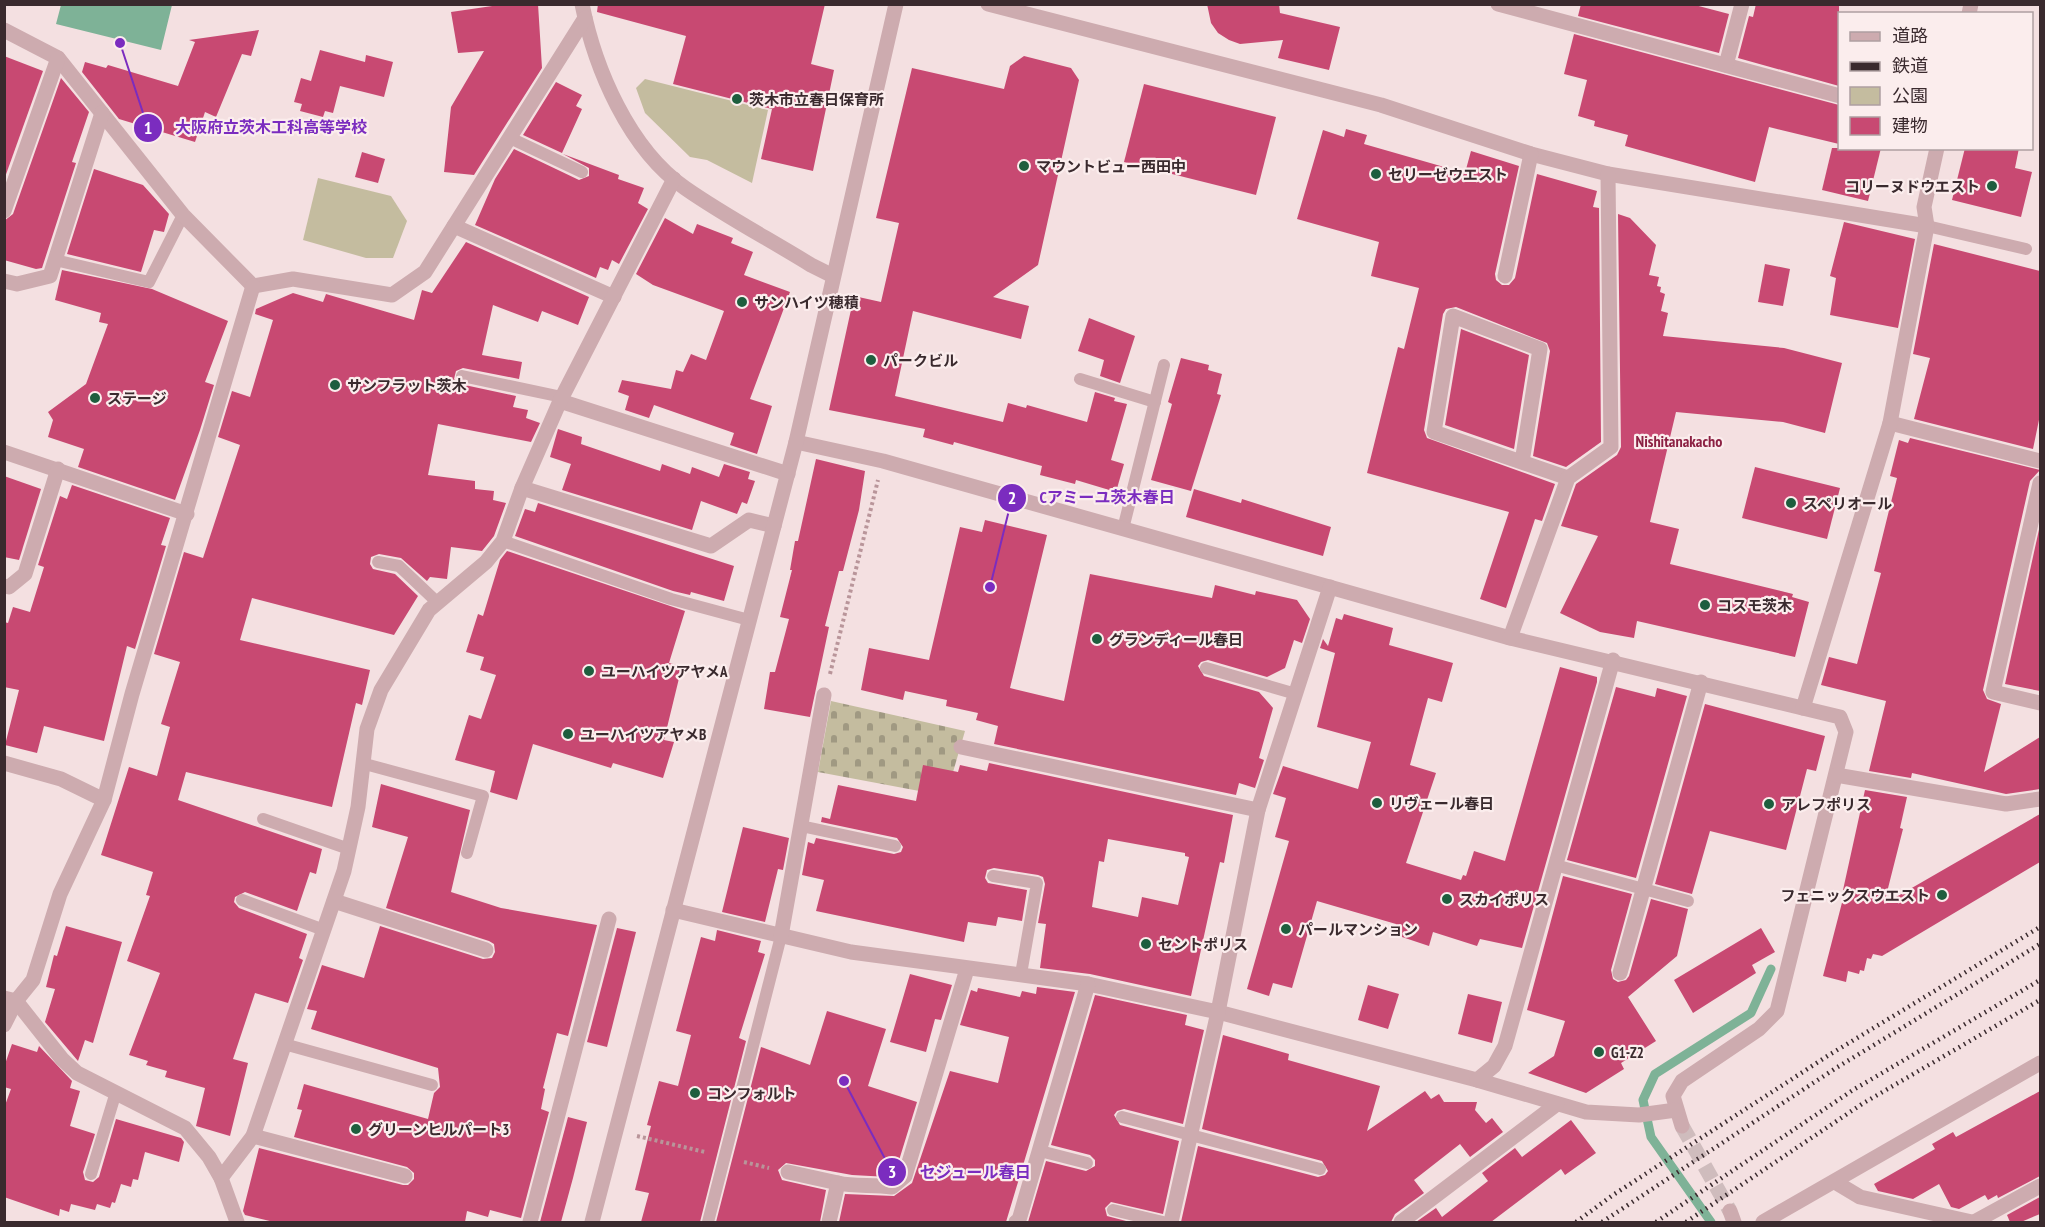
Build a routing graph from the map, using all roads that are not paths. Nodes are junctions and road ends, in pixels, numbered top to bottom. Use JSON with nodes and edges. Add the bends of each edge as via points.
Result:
{"nodes":[{"id":1,"x":896,"y":4,"type":"edge"},
{"id":2,"x":988,"y":4,"type":"edge"},
{"id":3,"x":1498,"y":4,"type":"edge"},
{"id":4,"x":1742,"y":4,"type":"edge"},
{"id":5,"x":583,"y":11,"type":"edge"},
{"id":6,"x":4,"y":30,"type":"edge"},
{"id":7,"x":58,"y":58,"type":"junction"},
{"id":8,"x":1726,"y":65,"type":"junction"},
{"id":9,"x":1838,"y":96,"type":"edge"},
{"id":10,"x":102,"y":113,"type":"junction"},
{"id":11,"x":510,"y":138,"type":"junction"},
{"id":12,"x":1938,"y":150,"type":"edge"},
{"id":13,"x":1531,"y":154,"type":"junction"},
{"id":14,"x":582,"y":172,"type":"dead end"},
{"id":15,"x":1608,"y":174,"type":"junction"},
{"id":16,"x":674,"y":179,"type":"junction"},
{"id":17,"x":4,"y":211,"type":"edge"},
{"id":18,"x":183,"y":215,"type":"junction"},
{"id":19,"x":454,"y":226,"type":"junction"},
{"id":20,"x":1927,"y":226,"type":"junction"},
{"id":21,"x":2026,"y":249,"type":"dead end"},
{"id":22,"x":55,"y":260,"type":"junction"},
{"id":23,"x":833,"y":276,"type":"junction"},
{"id":24,"x":1505,"y":276,"type":"dead end"},
{"id":25,"x":4,"y":281,"type":"edge"},
{"id":26,"x":254,"y":286,"type":"junction"},
{"id":27,"x":614,"y":297,"type":"junction"},
{"id":28,"x":1164,"y":365,"type":"dead end"},
{"id":29,"x":462,"y":376,"type":"dead end"},
{"id":30,"x":1080,"y":379,"type":"dead end"},
{"id":31,"x":561,"y":399,"type":"junction"},
{"id":32,"x":1155,"y":402,"type":"junction"},
{"id":33,"x":1890,"y":423,"type":"junction"},
{"id":34,"x":796,"y":442,"type":"junction"},
{"id":35,"x":4,"y":452,"type":"edge"},
{"id":36,"x":2040,"y":461,"type":"edge"},
{"id":37,"x":1522,"y":462,"type":"junction"},
{"id":38,"x":58,"y":469,"type":"junction"},
{"id":39,"x":788,"y":474,"type":"junction"},
{"id":40,"x":1568,"y":478,"type":"junction"},
{"id":41,"x":2040,"y":483,"type":"edge"},
{"id":42,"x":522,"y":488,"type":"junction"},
{"id":43,"x":187,"y":514,"type":"junction"},
{"id":44,"x":774,"y":526,"type":"junction"},
{"id":45,"x":1123,"y":529,"type":"junction"},
{"id":46,"x":503,"y":541,"type":"junction"},
{"id":47,"x":378,"y":562,"type":"dead end"},
{"id":48,"x":4,"y":586,"type":"edge"},
{"id":49,"x":1330,"y":587,"type":"junction"},
{"id":50,"x":438,"y":603,"type":"junction"},
{"id":51,"x":748,"y":620,"type":"junction"},
{"id":52,"x":1510,"y":638,"type":"junction"},
{"id":53,"x":1613,"y":660,"type":"junction"},
{"id":54,"x":1206,"y":668,"type":"dead end"},
{"id":55,"x":1701,"y":682,"type":"junction"},
{"id":56,"x":1296,"y":694,"type":"junction"},
{"id":57,"x":824,"y":695,"type":"road end"},
{"id":58,"x":2040,"y":704,"type":"edge"},
{"id":59,"x":1803,"y":708,"type":"junction"},
{"id":60,"x":961,"y":747,"type":"dead end"},
{"id":61,"x":4,"y":763,"type":"edge"},
{"id":62,"x":365,"y":764,"type":"junction"},
{"id":63,"x":1836,"y":775,"type":"junction"},
{"id":64,"x":2040,"y":799,"type":"edge"},
{"id":65,"x":104,"y":800,"type":"junction"},
{"id":66,"x":1258,"y":810,"type":"junction"},
{"id":67,"x":263,"y":819,"type":"dead end"},
{"id":68,"x":801,"y":826,"type":"junction"},
{"id":69,"x":895,"y":846,"type":"dead end"},
{"id":70,"x":349,"y":849,"type":"junction"},
{"id":71,"x":467,"y":853,"type":"dead end"},
{"id":72,"x":1556,"y":865,"type":"junction"},
{"id":73,"x":993,"y":876,"type":"dead end"},
{"id":74,"x":1643,"y":890,"type":"junction"},
{"id":75,"x":242,"y":900,"type":"dead end"},
{"id":76,"x":334,"y":901,"type":"junction"},
{"id":77,"x":1688,"y":902,"type":"dead end"},
{"id":78,"x":672,"y":910,"type":"junction"},
{"id":79,"x":609,"y":919,"type":"dead end"},
{"id":80,"x":324,"y":930,"type":"junction"},
{"id":81,"x":781,"y":936,"type":"junction"},
{"id":82,"x":486,"y":950,"type":"dead end"},
{"id":83,"x":967,"y":969,"type":"junction"},
{"id":84,"x":1620,"y":973,"type":"dead end"},
{"id":85,"x":1022,"y":974,"type":"junction"},
{"id":86,"x":1088,"y":984,"type":"junction"},
{"id":87,"x":10,"y":1000,"type":"edge"},
{"id":88,"x":1218,"y":1012,"type":"junction"},
{"id":89,"x":4,"y":1025,"type":"edge"},
{"id":90,"x":284,"y":1044,"type":"junction"},
{"id":91,"x":2039,"y":1068,"type":"edge"},
{"id":92,"x":1477,"y":1080,"type":"junction"},
{"id":93,"x":432,"y":1085,"type":"dead end"},
{"id":94,"x":116,"y":1092,"type":"junction"},
{"id":95,"x":1557,"y":1104,"type":"junction"},
{"id":96,"x":1676,"y":1110,"type":"junction"},
{"id":97,"x":1122,"y":1117,"type":"dead end"},
{"id":98,"x":1682,"y":1126,"type":"tunnel mouth"},
{"id":99,"x":1190,"y":1134,"type":"junction"},
{"id":100,"x":253,"y":1136,"type":"junction"},
{"id":101,"x":1040,"y":1151,"type":"junction"},
{"id":102,"x":1087,"y":1163,"type":"dead end"},
{"id":103,"x":1320,"y":1169,"type":"dead end"},
{"id":104,"x":788,"y":1172,"type":"road end"},
{"id":105,"x":91,"y":1174,"type":"dead end"},
{"id":106,"x":405,"y":1176,"type":"dead end"},
{"id":107,"x":221,"y":1178,"type":"junction"},
{"id":108,"x":1835,"y":1182,"type":"junction"},
{"id":109,"x":838,"y":1183,"type":"junction"},
{"id":110,"x":2040,"y":1186,"type":"edge"},
{"id":111,"x":1113,"y":1210,"type":"dead end"},
{"id":112,"x":1934,"y":1218,"type":"edge"},
{"id":113,"x":237,"y":1222,"type":"edge"},
{"id":114,"x":530,"y":1222,"type":"edge"},
{"id":115,"x":592,"y":1222,"type":"edge"},
{"id":116,"x":708,"y":1222,"type":"edge"},
{"id":117,"x":828,"y":1222,"type":"edge"},
{"id":118,"x":1016,"y":1222,"type":"edge"},
{"id":119,"x":1163,"y":1222,"type":"edge"},
{"id":120,"x":1171,"y":1222,"type":"edge"},
{"id":121,"x":1401,"y":1222,"type":"edge"},
{"id":122,"x":1763,"y":1222,"type":"edge"},
{"id":123,"x":1973,"y":1222,"type":"edge"}],
"edges":[{"from":1,"to":23,"type":"street"},
{"from":2,"to":13,"type":"street","via":[[1381,105]]},
{"from":3,"to":8,"type":"street"},
{"from":4,"to":8,"type":"street"},
{"from":5,"to":11,"type":"street"},
{"from":5,"to":16,"type":"street","via":[[607,82],[630,132]]},
{"from":6,"to":7,"type":"street"},
{"from":7,"to":10,"type":"street"},
{"from":7,"to":17,"type":"street"},
{"from":8,"to":9,"type":"street"},
{"from":10,"to":18,"type":"street"},
{"from":10,"to":22,"type":"street"},
{"from":11,"to":14,"type":"lane"},
{"from":11,"to":19,"type":"street"},
{"from":12,"to":20,"type":"street","via":[[1924,207]]},
{"from":13,"to":15,"type":"street"},
{"from":13,"to":24,"type":"street"},
{"from":15,"to":20,"type":"street"},
{"from":15,"to":40,"type":"street","via":[[1611,447]]},
{"from":16,"to":23,"type":"street"},
{"from":16,"to":27,"type":"street"},
{"from":18,"to":22,"type":"lane","via":[[150,282]]},
{"from":18,"to":26,"type":"street"},
{"from":19,"to":26,"type":"street","via":[[425,272],[392,296],[294,279]]},
{"from":19,"to":27,"type":"street"},
{"from":20,"to":21,"type":"lane"},
{"from":20,"to":33,"type":"street"},
{"from":22,"to":25,"type":"street","via":[[50,276],[17,284]]},
{"from":23,"to":34,"type":"street"},
{"from":26,"to":43,"type":"street"},
{"from":27,"to":31,"type":"street"},
{"from":28,"to":32,"type":"lane"},
{"from":29,"to":31,"type":"lane"},
{"from":30,"to":32,"type":"lane"},
{"from":31,"to":39,"type":"street"},
{"from":31,"to":42,"type":"street"},
{"from":32,"to":45,"type":"lane"},
{"from":33,"to":36,"type":"street"},
{"from":33,"to":59,"type":"street"},
{"from":34,"to":39,"type":"street"},
{"from":34,"to":45,"type":"street","via":[[883,461]]},
{"from":35,"to":38,"type":"street"},
{"from":37,"to":37,"type":"street","via":[[1540,349],[1453,316],[1434,432]]},
{"from":37,"to":40,"type":"street"},
{"from":38,"to":43,"type":"street"},
{"from":38,"to":48,"type":"street","via":[[25,574],[9,587]]},
{"from":39,"to":44,"type":"street"},
{"from":40,"to":52,"type":"street"},
{"from":41,"to":58,"type":"street","via":[[1993,692]]},
{"from":42,"to":44,"type":"street","via":[[711,546],[749,520]]},
{"from":42,"to":46,"type":"street"},
{"from":43,"to":65,"type":"street"},
{"from":44,"to":51,"type":"street"},
{"from":45,"to":49,"type":"street"},
{"from":46,"to":50,"type":"street","via":[[486,562]]},
{"from":46,"to":51,"type":"lane","via":[[670,599]]},
{"from":47,"to":50,"type":"lane","via":[[399,566]]},
{"from":49,"to":52,"type":"street"},
{"from":49,"to":56,"type":"street"},
{"from":50,"to":62,"type":"street","via":[[429,610],[381,690],[367,729]]},
{"from":51,"to":78,"type":"street"},
{"from":52,"to":53,"type":"street"},
{"from":53,"to":55,"type":"street"},
{"from":53,"to":72,"type":"street"},
{"from":54,"to":56,"type":"lane"},
{"from":55,"to":59,"type":"street"},
{"from":55,"to":74,"type":"street"},
{"from":56,"to":66,"type":"street"},
{"from":57,"to":68,"type":"street"},
{"from":59,"to":63,"type":"street","via":[[1840,717],[1846,732]]},
{"from":60,"to":66,"type":"street"},
{"from":61,"to":65,"type":"street","via":[[61,779]]},
{"from":62,"to":70,"type":"street"},
{"from":62,"to":71,"type":"lane","via":[[483,796]]},
{"from":63,"to":64,"type":"street","via":[[2006,804]]},
{"from":63,"to":96,"type":"street","via":[[1777,1011],[1759,1029],[1682,1081],[1673,1096]]},
{"from":65,"to":87,"type":"street","via":[[60,894],[33,980]]},
{"from":66,"to":88,"type":"street"},
{"from":67,"to":70,"type":"lane"},
{"from":68,"to":69,"type":"lane"},
{"from":68,"to":81,"type":"street"},
{"from":70,"to":76,"type":"street"},
{"from":72,"to":74,"type":"lane"},
{"from":72,"to":92,"type":"street","via":[[1505,1046],[1494,1066]]},
{"from":73,"to":85,"type":"lane","via":[[1037,883]]},
{"from":74,"to":77,"type":"lane"},
{"from":74,"to":84,"type":"street"},
{"from":75,"to":80,"type":"lane"},
{"from":76,"to":80,"type":"street"},
{"from":76,"to":82,"type":"street"},
{"from":78,"to":81,"type":"street"},
{"from":78,"to":115,"type":"street"},
{"from":79,"to":114,"type":"street"},
{"from":80,"to":90,"type":"street"},
{"from":81,"to":83,"type":"street","via":[[851,952]]},
{"from":81,"to":116,"type":"lane"},
{"from":83,"to":85,"type":"street"},
{"from":83,"to":109,"type":"street","via":[[905,1176],[892,1187]]},
{"from":85,"to":86,"type":"street"},
{"from":86,"to":88,"type":"street"},
{"from":86,"to":101,"type":"street"},
{"from":87,"to":89,"type":"street"},
{"from":87,"to":94,"type":"street","via":[[77,1073]]},
{"from":88,"to":92,"type":"street"},
{"from":88,"to":99,"type":"street"},
{"from":90,"to":93,"type":"lane"},
{"from":90,"to":100,"type":"street"},
{"from":91,"to":108,"type":"street"},
{"from":92,"to":95,"type":"street"},
{"from":94,"to":105,"type":"lane"},
{"from":94,"to":107,"type":"street","via":[[185,1128]]},
{"from":95,"to":96,"type":"street","via":[[1586,1112],[1640,1115]]},
{"from":95,"to":121,"type":"street"},
{"from":96,"to":98,"type":"street"},
{"from":97,"to":99,"type":"lane"},
{"from":99,"to":103,"type":"lane"},
{"from":99,"to":120,"type":"street"},
{"from":100,"to":106,"type":"street"},
{"from":100,"to":107,"type":"street"},
{"from":101,"to":102,"type":"lane"},
{"from":101,"to":118,"type":"street","via":[[1020,1220]]},
{"from":104,"to":109,"type":"street"},
{"from":107,"to":113,"type":"street"},
{"from":108,"to":112,"type":"street","via":[[1860,1197]]},
{"from":108,"to":122,"type":"street"},
{"from":109,"to":117,"type":"street"},
{"from":110,"to":123,"type":"street"},
{"from":111,"to":119,"type":"lane"},
{"from":112,"to":123,"type":"street"}]}
